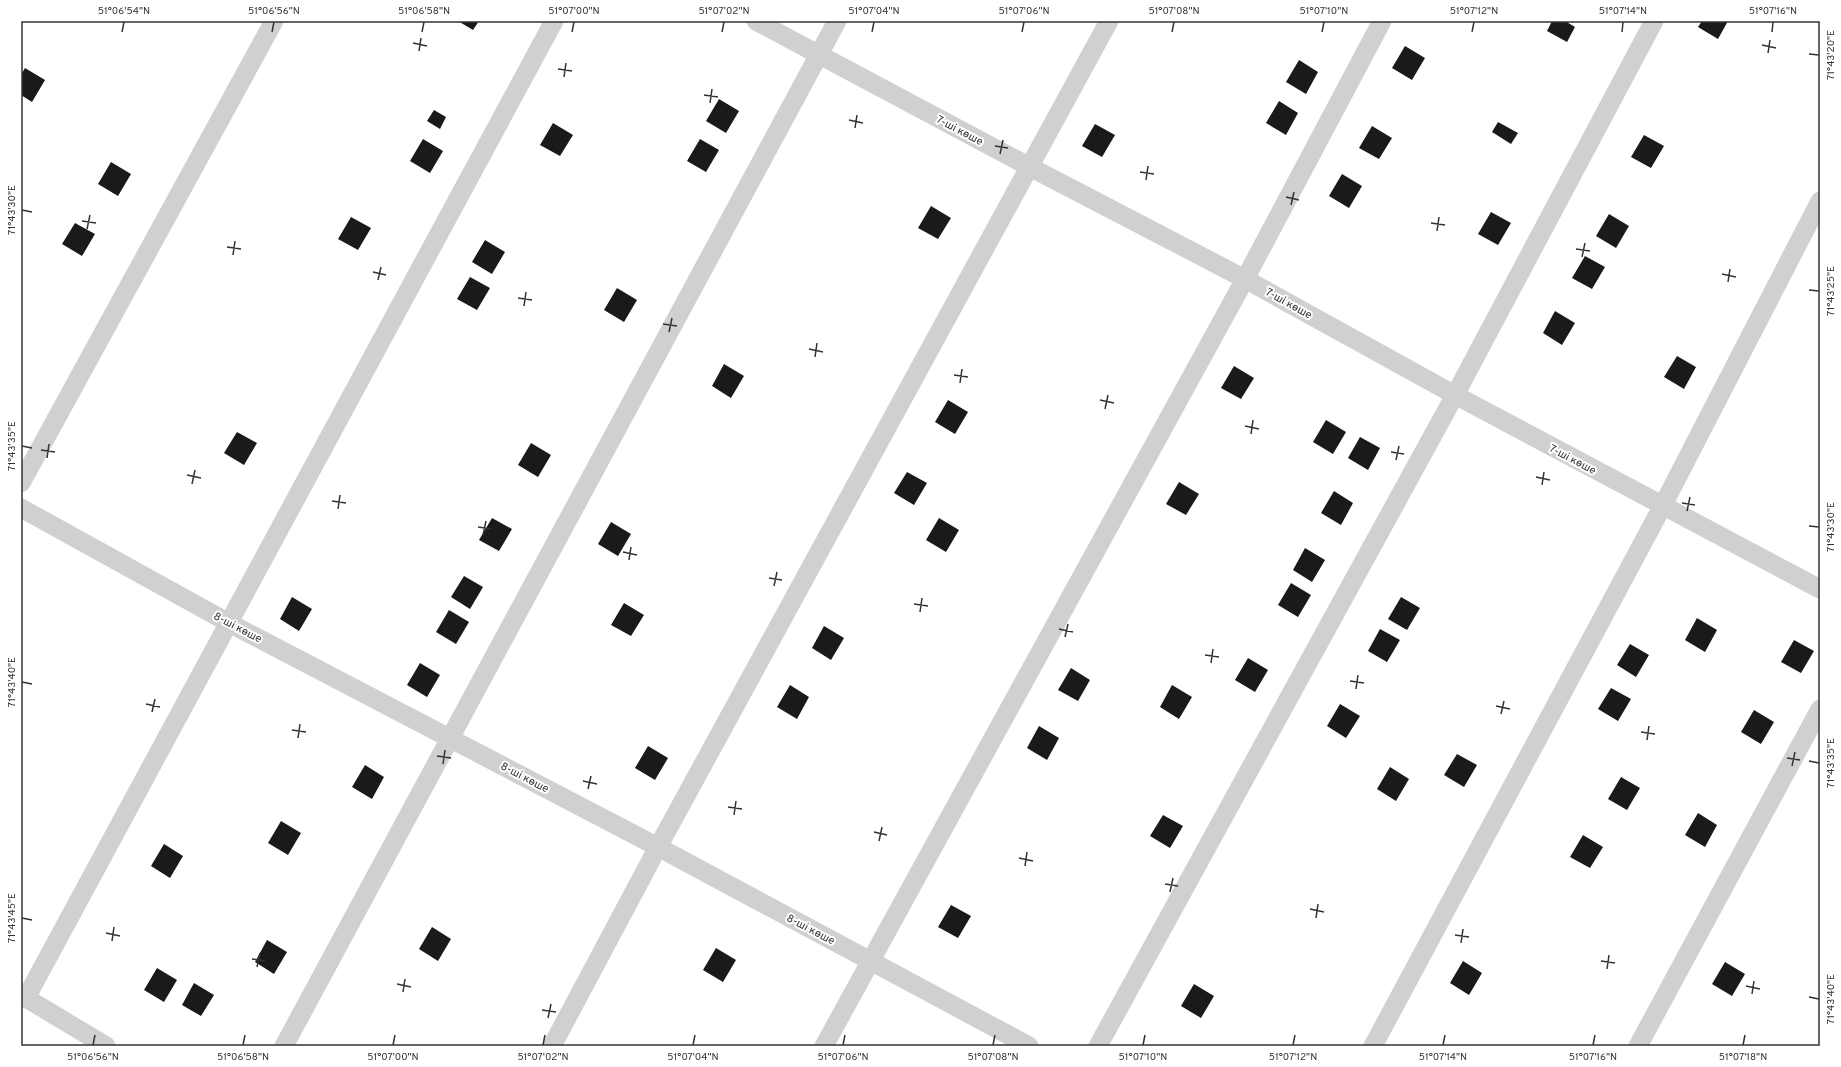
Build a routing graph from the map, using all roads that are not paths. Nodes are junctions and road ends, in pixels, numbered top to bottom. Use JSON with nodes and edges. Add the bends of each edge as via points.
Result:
{"nodes":[{"id":1,"x":274,"y":21,"type":"edge"},
{"id":2,"x":554,"y":21,"type":"edge"},
{"id":3,"x":756,"y":21,"type":"edge"},
{"id":4,"x":837,"y":21,"type":"edge"},
{"id":5,"x":1109,"y":21,"type":"edge"},
{"id":6,"x":1382,"y":21,"type":"edge"},
{"id":7,"x":1654,"y":21,"type":"edge"},
{"id":8,"x":819,"y":54,"type":"junction"},
{"id":9,"x":1028,"y":166,"type":"junction"},
{"id":10,"x":1820,"y":201,"type":"edge"},
{"id":11,"x":1245,"y":279,"type":"junction"},
{"id":12,"x":1455,"y":395,"type":"junction"},
{"id":13,"x":21,"y":483,"type":"edge"},
{"id":14,"x":1662,"y":506,"type":"junction"},
{"id":15,"x":21,"y":508,"type":"edge"},
{"id":16,"x":1820,"y":589,"type":"edge"},
{"id":17,"x":229,"y":623,"type":"junction"},
{"id":18,"x":1820,"y":709,"type":"edge"},
{"id":19,"x":449,"y":738,"type":"junction"},
{"id":20,"x":658,"y":847,"type":"junction"},
{"id":21,"x":870,"y":961,"type":"junction"},
{"id":22,"x":24,"y":997,"type":"edge"},
{"id":23,"x":106,"y":1046,"type":"edge"},
{"id":24,"x":284,"y":1046,"type":"edge"},
{"id":25,"x":552,"y":1046,"type":"edge"},
{"id":26,"x":824,"y":1046,"type":"edge"},
{"id":27,"x":1029,"y":1046,"type":"edge"},
{"id":28,"x":1098,"y":1046,"type":"edge"},
{"id":29,"x":1373,"y":1046,"type":"edge"},
{"id":30,"x":1638,"y":1046,"type":"edge"}],
"edges":[{"from":1,"to":13,"type":"lane"},
{"from":2,"to":17,"type":"lane"},
{"from":3,"to":8,"type":"lane","name":"7-ші көше"},
{"from":4,"to":8,"type":"lane"},
{"from":5,"to":9,"type":"lane"},
{"from":6,"to":11,"type":"lane"},
{"from":7,"to":12,"type":"lane"},
{"from":8,"to":9,"type":"lane","name":"7-ші көше"},
{"from":8,"to":19,"type":"lane"},
{"from":9,"to":11,"type":"lane","name":"7-ші көше"},
{"from":9,"to":20,"type":"lane"},
{"from":10,"to":14,"type":"lane"},
{"from":11,"to":12,"type":"lane","name":"7-ші көше"},
{"from":11,"to":21,"type":"lane"},
{"from":12,"to":14,"type":"lane","name":"7-ші көше"},
{"from":12,"to":28,"type":"lane"},
{"from":14,"to":16,"type":"lane","name":"7-ші көше"},
{"from":14,"to":29,"type":"lane"},
{"from":15,"to":17,"type":"lane","name":"8-ші көше"},
{"from":17,"to":19,"type":"lane","name":"8-ші көше"},
{"from":17,"to":22,"type":"lane"},
{"from":18,"to":30,"type":"lane"},
{"from":19,"to":20,"type":"lane","name":"8-ші көше"},
{"from":19,"to":24,"type":"lane"},
{"from":20,"to":21,"type":"lane","name":"8-ші көше"},
{"from":20,"to":25,"type":"lane"},
{"from":21,"to":26,"type":"lane"},
{"from":21,"to":27,"type":"lane","name":"8-ші көше"},
{"from":22,"to":23,"type":"lane"}]}
